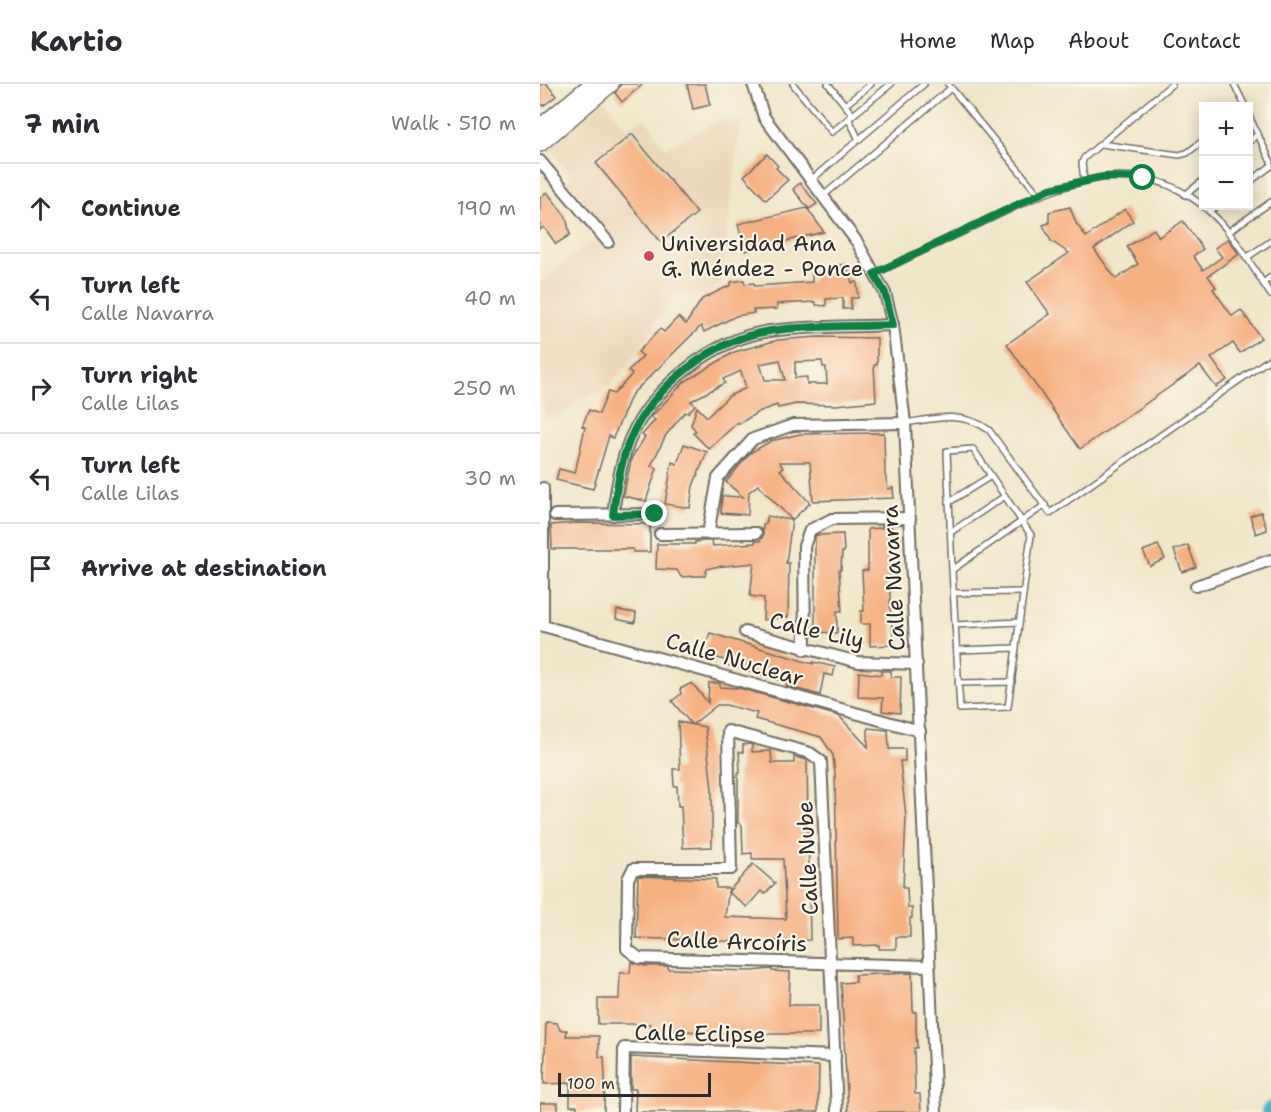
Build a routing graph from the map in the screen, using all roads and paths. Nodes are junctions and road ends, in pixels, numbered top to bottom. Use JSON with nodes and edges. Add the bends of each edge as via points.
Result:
{"nodes":[{"id":1,"x":592,"y":84,"type":"edge"},
{"id":2,"x":611,"y":84,"type":"edge"},
{"id":3,"x":753,"y":84,"type":"edge"},
{"id":4,"x":792,"y":84,"type":"edge"},
{"id":5,"x":828,"y":84,"type":"edge"},
{"id":6,"x":871,"y":84,"type":"edge"},
{"id":7,"x":891,"y":84,"type":"edge"},
{"id":8,"x":924,"y":84,"type":"edge"},
{"id":9,"x":1172,"y":84,"type":"edge"},
{"id":10,"x":1234,"y":84,"type":"edge"},
{"id":11,"x":949,"y":86,"type":"edge"},
{"id":12,"x":1243,"y":102,"type":"edge"},
{"id":13,"x":845,"y":105,"type":"junction"},
{"id":14,"x":851,"y":117,"type":"junction"},
{"id":15,"x":1253,"y":124,"type":"edge"},
{"id":16,"x":540,"y":127,"type":"edge"},
{"id":17,"x":1258,"y":134,"type":"junction"},
{"id":18,"x":1253,"y":138,"type":"edge"},
{"id":19,"x":859,"y":140,"type":"junction"},
{"id":20,"x":1199,"y":143,"type":"edge"},
{"id":21,"x":540,"y":144,"type":"edge"},
{"id":22,"x":1101,"y":144,"type":"junction"},
{"id":23,"x":540,"y":161,"type":"edge"},
{"id":24,"x":1271,"y":164,"type":"edge"},
{"id":25,"x":1253,"y":179,"type":"edge"},
{"id":26,"x":811,"y":180,"type":"junction"},
{"id":27,"x":1084,"y":181,"type":"junction"},
{"id":28,"x":1199,"y":183,"type":"edge"},
{"id":29,"x":1039,"y":195,"type":"junction"},
{"id":30,"x":1185,"y":195,"type":"junction"},
{"id":31,"x":823,"y":196,"type":"junction"},
{"id":32,"x":1271,"y":202,"type":"edge"},
{"id":33,"x":1209,"y":211,"type":"joint"},
{"id":34,"x":1228,"y":232,"type":"junction"},
{"id":35,"x":1271,"y":241,"type":"edge"},
{"id":36,"x":608,"y":242,"type":"dead end"},
{"id":37,"x":1246,"y":258,"type":"junction"},
{"id":38,"x":874,"y":274,"type":"junction"},
{"id":39,"x":1271,"y":277,"type":"edge"},
{"id":40,"x":1263,"y":283,"type":"junction"},
{"id":41,"x":1271,"y":295,"type":"edge"},
{"id":42,"x":893,"y":325,"type":"junction"},
{"id":43,"x":1271,"y":358,"type":"edge"},
{"id":44,"x":906,"y":423,"type":"junction"},
{"id":45,"x":991,"y":476,"type":"junction"},
{"id":46,"x":543,"y":488,"type":"dead end"},
{"id":47,"x":1005,"y":496,"type":"junction"},
{"id":48,"x":949,"y":502,"type":"junction"},
{"id":49,"x":1045,"y":506,"type":"junction"},
{"id":50,"x":655,"y":514,"type":"dead end"},
{"id":51,"x":555,"y":515,"type":"dead end"},
{"id":52,"x":613,"y":515,"type":"junction"},
{"id":53,"x":910,"y":518,"type":"junction"},
{"id":54,"x":1022,"y":521,"type":"junction"},
{"id":55,"x":756,"y":532,"type":"dead end"},
{"id":56,"x":951,"y":532,"type":"junction"},
{"id":57,"x":660,"y":534,"type":"dead end"},
{"id":58,"x":708,"y":534,"type":"junction"},
{"id":59,"x":1271,"y":560,"type":"edge"},
{"id":60,"x":952,"y":570,"type":"junction"},
{"id":61,"x":1196,"y":586,"type":"dead end"},
{"id":62,"x":1023,"y":592,"type":"junction"},
{"id":63,"x":954,"y":593,"type":"junction"},
{"id":64,"x":1019,"y":622,"type":"junction"},
{"id":65,"x":542,"y":625,"type":"edge"},
{"id":66,"x":955,"y":625,"type":"junction"},
{"id":67,"x":745,"y":632,"type":"dead end"},
{"id":68,"x":1016,"y":648,"type":"junction"},
{"id":69,"x":805,"y":650,"type":"junction"},
{"id":70,"x":957,"y":650,"type":"junction"},
{"id":71,"x":916,"y":664,"type":"junction"},
{"id":72,"x":1012,"y":682,"type":"junction"},
{"id":73,"x":958,"y":683,"type":"junction"},
{"id":74,"x":920,"y":732,"type":"junction"},
{"id":75,"x":633,"y":869,"type":"joint"},
{"id":76,"x":831,"y":963,"type":"junction"},
{"id":77,"x":929,"y":966,"type":"junction"},
{"id":78,"x":835,"y":1056,"type":"junction"},
{"id":79,"x":623,"y":1112,"type":"edge"},
{"id":80,"x":837,"y":1112,"type":"edge"},
{"id":81,"x":936,"y":1112,"type":"edge"}],
"edges":[{"from":1,"to":16,"type":"main road"},
{"from":2,"to":21,"type":"main road"},
{"from":3,"to":26,"type":"street","name":"Calle Navarra","via":[[764,117]]},
{"from":4,"to":14,"type":"lane","via":[[832,132]]},
{"from":5,"to":13,"type":"lane"},
{"from":6,"to":13,"type":"lane"},
{"from":7,"to":14,"type":"lane"},
{"from":8,"to":19,"type":"lane"},
{"from":9,"to":22,"type":"lane"},
{"from":10,"to":12,"type":"lane"},
{"from":11,"to":29,"type":"lane"},
{"from":11,"to":31,"type":"lane"},
{"from":13,"to":14,"type":"lane"},
{"from":14,"to":19,"type":"lane"},
{"from":15,"to":17,"type":"lane"},
{"from":17,"to":18,"type":"lane"},
{"from":17,"to":24,"type":"lane"},
{"from":19,"to":26,"type":"lane"},
{"from":20,"to":22,"type":"lane","via":[[1179,155]]},
{"from":22,"to":27,"type":"lane","via":[[1082,163]]},
{"from":23,"to":36,"type":"street"},
{"from":24,"to":25,"type":"lane"},
{"from":26,"to":31,"type":"street","name":"Calle Navarra"},
{"from":27,"to":29,"type":"lane"},
{"from":27,"to":30,"type":"lane","via":[[1143,178]]},
{"from":28,"to":30,"type":"lane"},
{"from":29,"to":38,"type":"lane"},
{"from":30,"to":33,"type":"lane"},
{"from":31,"to":38,"type":"street","name":"Calle Navarra","via":[[857,242]]},
{"from":32,"to":34,"type":"lane"},
{"from":33,"to":34,"type":"lane"},
{"from":34,"to":37,"type":"lane"},
{"from":35,"to":37,"type":"lane"},
{"from":37,"to":40,"type":"lane"},
{"from":38,"to":42,"type":"street","name":"Calle Navarra","via":[[885,293]]},
{"from":39,"to":40,"type":"lane"},
{"from":40,"to":41,"type":"lane"},
{"from":42,"to":44,"type":"street","name":"Calle Navarra"},
{"from":42,"to":52,"type":"street","via":[[768,331],[730,343],[694,362],[654,401],[631,438],[617,477]]},
{"from":43,"to":49,"type":"lane","via":[[1050,513]]},
{"from":44,"to":49,"type":"lane","via":[[943,417],[979,423],[989,430]]},
{"from":44,"to":53,"type":"street","name":"Calle Navarra"},
{"from":44,"to":58,"type":"street","via":[[793,425],[753,439],[718,478]]},
{"from":45,"to":47,"type":"lane"},
{"from":45,"to":48,"type":"lane"},
{"from":45,"to":48,"type":"lane","via":[[973,449],[947,451]]},
{"from":46,"to":65,"type":"street"},
{"from":47,"to":54,"type":"lane"},
{"from":47,"to":56,"type":"lane"},
{"from":48,"to":56,"type":"lane"},
{"from":49,"to":54,"type":"lane"},
{"from":50,"to":52,"type":"street"},
{"from":51,"to":52,"type":"street"},
{"from":53,"to":69,"type":"street","via":[[832,519],[810,530],[804,546]]},
{"from":53,"to":71,"type":"street","name":"Calle Navarra"},
{"from":54,"to":60,"type":"lane"},
{"from":54,"to":62,"type":"lane","via":[[1031,535]]},
{"from":55,"to":58,"type":"street"},
{"from":56,"to":60,"type":"lane"},
{"from":57,"to":58,"type":"street"},
{"from":59,"to":61,"type":"street"},
{"from":60,"to":63,"type":"lane"},
{"from":62,"to":63,"type":"lane"},
{"from":62,"to":64,"type":"lane"},
{"from":63,"to":66,"type":"lane"},
{"from":64,"to":66,"type":"lane"},
{"from":64,"to":68,"type":"lane"},
{"from":65,"to":74,"type":"street","name":"Calle Nuclear"},
{"from":66,"to":70,"type":"lane"},
{"from":67,"to":69,"type":"street","name":"Calle Lily"},
{"from":68,"to":70,"type":"lane"},
{"from":68,"to":72,"type":"lane"},
{"from":69,"to":71,"type":"street","name":"Calle Lily","via":[[858,662]]},
{"from":70,"to":73,"type":"lane"},
{"from":71,"to":74,"type":"street","name":"Calle Navarra"},
{"from":72,"to":73,"type":"lane"},
{"from":72,"to":73,"type":"lane","via":[[1008,707],[960,709]]},
{"from":74,"to":77,"type":"street","name":"Calle Navarra"},
{"from":75,"to":76,"type":"street","name":"Calle Arcoíris","via":[[628,879],[627,949],[639,957]]},
{"from":75,"to":76,"type":"street","name":"Calle Nube","via":[[731,869],[728,732],[810,753],[821,761]]},
{"from":76,"to":77,"type":"street","name":"Calle Arcoíris"},
{"from":76,"to":78,"type":"street","name":"Calle Nube"},
{"from":77,"to":81,"type":"street","name":"Calle Navarra"},
{"from":78,"to":79,"type":"street","name":"Calle Eclipse","via":[[624,1048]]},
{"from":78,"to":80,"type":"street","name":"Calle Nube"}]}
